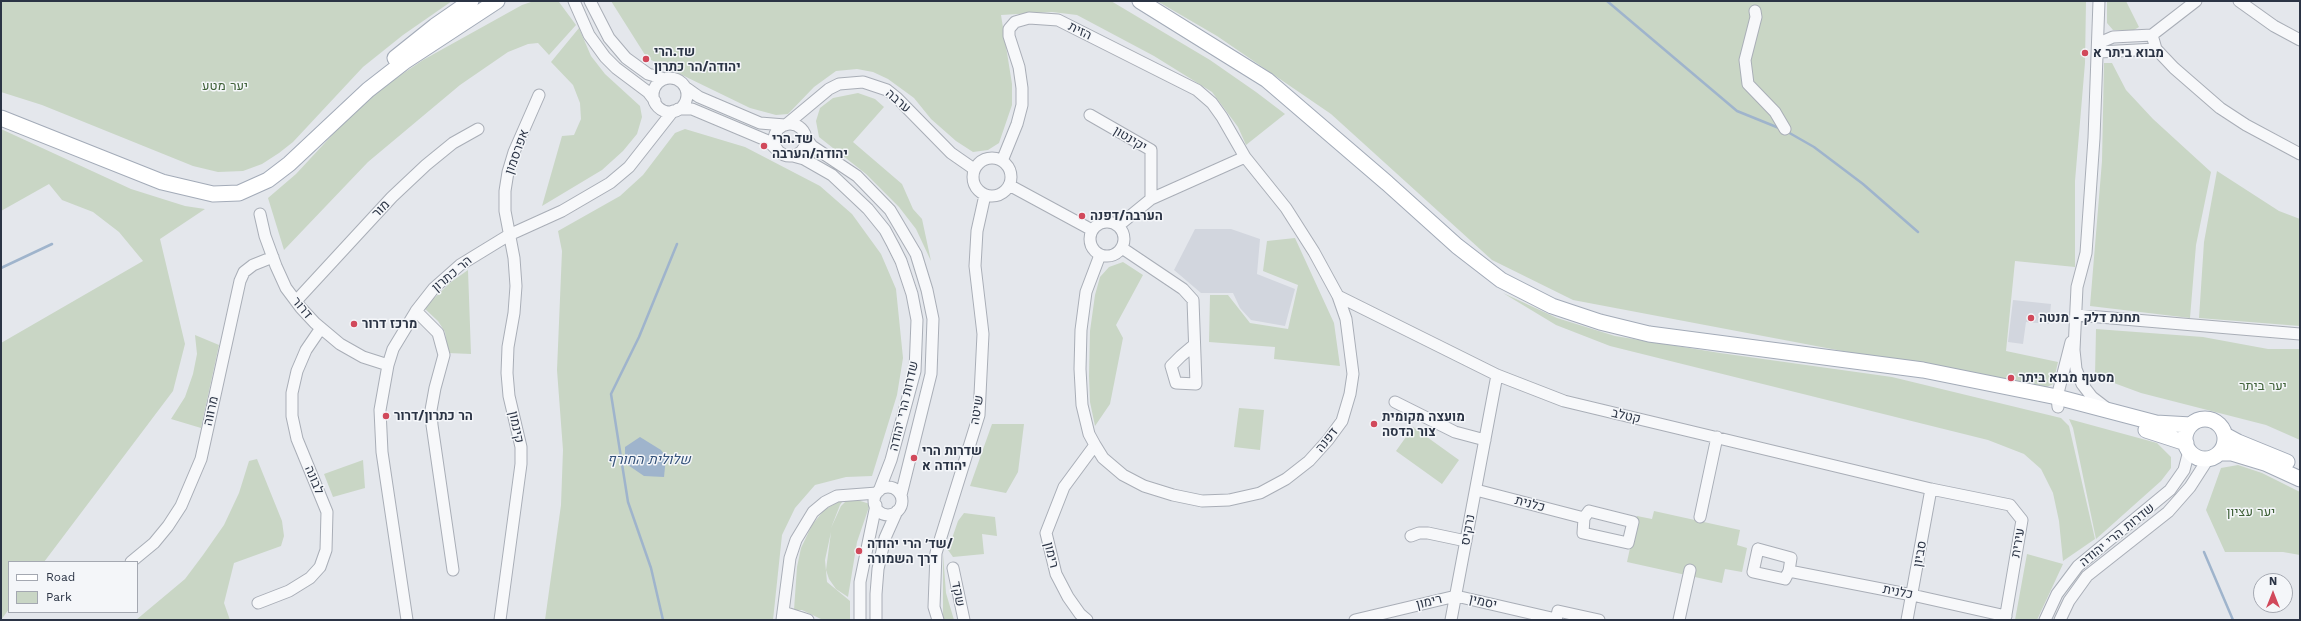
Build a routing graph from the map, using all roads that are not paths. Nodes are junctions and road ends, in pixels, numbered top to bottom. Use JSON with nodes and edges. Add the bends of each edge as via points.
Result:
{"nodes":[{"id":1,"x":471,"y":1,"type":"edge"},
{"id":2,"x":497,"y":1,"type":"edge"},
{"id":3,"x":574,"y":1,"type":"edge"},
{"id":4,"x":590,"y":1,"type":"edge"},
{"id":5,"x":1140,"y":1,"type":"edge"},
{"id":6,"x":2099,"y":1,"type":"edge"},
{"id":7,"x":2196,"y":1,"type":"edge"},
{"id":8,"x":2239,"y":1,"type":"edge"},
{"id":9,"x":1755,"y":11,"type":"dead end"},
{"id":10,"x":2152,"y":35,"type":"junction"},
{"id":11,"x":2300,"y":40,"type":"edge"},
{"id":12,"x":2099,"y":48,"type":"junction"},
{"id":13,"x":2156,"y":49,"type":"junction"},
{"id":14,"x":665,"y":79,"type":"junction"},
{"id":15,"x":685,"y":87,"type":"junction"},
{"id":16,"x":539,"y":95,"type":"dead end"},
{"id":17,"x":656,"y":103,"type":"junction"},
{"id":18,"x":809,"y":106,"type":"junction"},
{"id":19,"x":675,"y":110,"type":"junction"},
{"id":20,"x":1090,"y":115,"type":"dead end"},
{"id":21,"x":1,"y":118,"type":"edge"},
{"id":22,"x":786,"y":125,"type":"junction"},
{"id":23,"x":478,"y":129,"type":"dead end"},
{"id":24,"x":1785,"y":129,"type":"dead end"},
{"id":25,"x":654,"y":133,"type":"junction"},
{"id":26,"x":806,"y":135,"type":"junction"},
{"id":27,"x":778,"y":151,"type":"junction"},
{"id":28,"x":2300,"y":154,"type":"edge"},
{"id":29,"x":793,"y":156,"type":"junction"},
{"id":30,"x":1245,"y":157,"type":"junction"},
{"id":31,"x":1002,"y":161,"type":"junction"},
{"id":32,"x":974,"y":169,"type":"junction"},
{"id":33,"x":1009,"y":185,"type":"junction"},
{"id":34,"x":196,"y":191,"type":"junction"},
{"id":35,"x":985,"y":196,"type":"junction"},
{"id":36,"x":1151,"y":199,"type":"junction"},
{"id":37,"x":260,"y":214,"type":"dead end"},
{"id":38,"x":1118,"y":226,"type":"junction"},
{"id":39,"x":1092,"y":230,"type":"junction"},
{"id":40,"x":509,"y":235,"type":"junction"},
{"id":41,"x":1122,"y":248,"type":"junction"},
{"id":42,"x":1100,"y":255,"type":"junction"},
{"id":43,"x":273,"y":257,"type":"junction"},
{"id":44,"x":1338,"y":296,"type":"junction"},
{"id":45,"x":296,"y":301,"type":"junction"},
{"id":46,"x":416,"y":311,"type":"junction"},
{"id":47,"x":2076,"y":315,"type":"junction"},
{"id":48,"x":321,"y":328,"type":"junction"},
{"id":49,"x":2074,"y":332,"type":"junction"},
{"id":50,"x":2300,"y":334,"type":"edge"},
{"id":51,"x":1194,"y":345,"type":"dead end"},
{"id":52,"x":388,"y":365,"type":"junction"},
{"id":53,"x":1497,"y":375,"type":"junction"},
{"id":54,"x":1395,"y":402,"type":"dead end"},
{"id":55,"x":2058,"y":402,"type":"junction"},
{"id":56,"x":2112,"y":412,"type":"junction"},
{"id":57,"x":2191,"y":425,"type":"junction"},
{"id":58,"x":2225,"y":435,"type":"junction"},
{"id":59,"x":1717,"y":438,"type":"junction"},
{"id":60,"x":1485,"y":440,"type":"junction"},
{"id":61,"x":1095,"y":445,"type":"junction"},
{"id":62,"x":2188,"y":447,"type":"junction"},
{"id":63,"x":2214,"y":456,"type":"junction"},
{"id":64,"x":2300,"y":468,"type":"edge"},
{"id":65,"x":2300,"y":479,"type":"edge"},
{"id":66,"x":1931,"y":488,"type":"junction"},
{"id":67,"x":1476,"y":490,"type":"junction"},
{"id":68,"x":900,"y":495,"type":"junction"},
{"id":69,"x":877,"y":498,"type":"junction"},
{"id":70,"x":897,"y":511,"type":"junction"},
{"id":71,"x":1700,"y":517,"type":"dead end"},
{"id":72,"x":1584,"y":518,"type":"junction"},
{"id":73,"x":1411,"y":536,"type":"dead end"},
{"id":74,"x":1466,"y":541,"type":"junction"},
{"id":75,"x":132,"y":561,"type":"edge"},
{"id":76,"x":953,"y":568,"type":"dead end"},
{"id":77,"x":454,"y":570,"type":"dead end"},
{"id":78,"x":1690,"y":570,"type":"dead end"},
{"id":79,"x":1790,"y":571,"type":"dead end"},
{"id":80,"x":1912,"y":595,"type":"junction"},
{"id":81,"x":1456,"y":596,"type":"junction"},
{"id":82,"x":258,"y":603,"type":"dead end"},
{"id":83,"x":783,"y":616,"type":"edge"},
{"id":84,"x":2005,"y":618,"type":"edge"},
{"id":85,"x":407,"y":620,"type":"edge"},
{"id":86,"x":500,"y":620,"type":"edge"},
{"id":87,"x":808,"y":620,"type":"edge"},
{"id":88,"x":860,"y":620,"type":"edge"},
{"id":89,"x":876,"y":620,"type":"edge"},
{"id":90,"x":938,"y":620,"type":"edge"},
{"id":91,"x":964,"y":620,"type":"edge"},
{"id":92,"x":1087,"y":620,"type":"edge"},
{"id":93,"x":1355,"y":620,"type":"edge"},
{"id":94,"x":1451,"y":620,"type":"edge"},
{"id":95,"x":1556,"y":620,"type":"edge"},
{"id":96,"x":1599,"y":620,"type":"edge"},
{"id":97,"x":1679,"y":620,"type":"edge"},
{"id":98,"x":1907,"y":620,"type":"edge"},
{"id":99,"x":2045,"y":620,"type":"edge"},
{"id":100,"x":2060,"y":620,"type":"edge"}],
"edges":[{"from":1,"to":34,"type":"main road","via":[[386,65],[266,176],[238,191]]},
{"from":2,"to":34,"type":"main road","via":[[383,77],[302,153],[268,180],[239,193],[213,194]]},
{"from":3,"to":17,"type":"street","via":[[589,35],[605,57],[648,92]]},
{"from":4,"to":14,"type":"street","via":[[609,38],[626,58],[648,74]]},
{"from":5,"to":55,"type":"main road","via":[[1273,84],[1457,246],[1501,280],[1574,314],[1626,329],[1678,338],[1923,370]]},
{"from":6,"to":12,"type":"street"},
{"from":7,"to":10,"type":"street"},
{"from":8,"to":11,"type":"street","via":[[2274,26]]},
{"from":9,"to":24,"type":"street","via":[[1756,17],[1745,60],[1748,84],[1775,112]]},
{"from":10,"to":12,"type":"street","via":[[2113,37]]},
{"from":10,"to":13,"type":"street"},
{"from":12,"to":13,"type":"street"},
{"from":12,"to":47,"type":"street","via":[[2086,253],[2077,287]]},
{"from":13,"to":28,"type":"street","via":[[2220,108]]},
{"from":14,"to":15,"type":"street","via":[[676,79]]},
{"from":14,"to":17,"type":"street","via":[[654,90]]},
{"from":15,"to":19,"type":"street","via":[[686,98]]},
{"from":15,"to":22,"type":"street","via":[[699,96],[760,123]]},
{"from":16,"to":40,"type":"street","name":"אפרסמון","via":[[508,172],[505,211]]},
{"from":17,"to":19,"type":"street","via":[[667,111]]},
{"from":17,"to":25,"type":"street","name":"הר כתרון","via":[[658,124]]},
{"from":18,"to":22,"type":"street","name":"ערבה"},
{"from":18,"to":26,"type":"street","via":[[805,119]]},
{"from":18,"to":32,"type":"street","name":"ערבה","via":[[820,95],[839,84],[863,82],[877,85],[897,98],[951,154]]},
{"from":19,"to":25,"type":"street","name":"הר כתרון"},
{"from":19,"to":27,"type":"street","via":[[692,110],[768,141]]},
{"from":20,"to":36,"type":"street","name":"יקינטון","via":[[1151,150]]},
{"from":21,"to":34,"type":"main road","via":[[162,182]]},
{"from":22,"to":26,"type":"street","via":[[796,125]]},
{"from":22,"to":27,"type":"street","via":[[774,135]]},
{"from":23,"to":45,"type":"street","name":"מור","via":[[453,143],[392,197]]},
{"from":25,"to":40,"type":"street","name":"הר כתרון","via":[[629,167],[610,182],[562,211]]},
{"from":26,"to":29,"type":"street","via":[[804,149]]},
{"from":26,"to":68,"type":"street","name":"שדרות הרי יהודה","via":[[812,146],[857,176],[890,210],[916,254],[927,290],[933,318],[931,374]]},
{"from":27,"to":29,"type":"street"},
{"from":29,"to":69,"type":"street","name":"שדרות הרי יהודה","via":[[804,159],[832,176],[868,209],[885,230],[901,261],[912,294],[917,320],[915,371],[891,460]]},
{"from":30,"to":31,"type":"street","name":"הזית","via":[[1212,103],[1197,90],[1058,20],[1029,18],[1015,22],[1009,29],[1020,74],[1022,104]]},
{"from":30,"to":36,"type":"street"},
{"from":30,"to":44,"type":"street","name":"דפנה","via":[[1286,208]]},
{"from":31,"to":32,"type":"street","via":[[990,158]]},
{"from":31,"to":33,"type":"street","via":[[1011,174]]},
{"from":32,"to":35,"type":"street","via":[[973,182]]},
{"from":33,"to":35,"type":"street","via":[[1002,194]]},
{"from":33,"to":39,"type":"street"},
{"from":35,"to":90,"type":"street","name":"שיטה","via":[[977,231],[974,266],[983,334],[979,415],[936,552],[934,607]]},
{"from":36,"to":38,"type":"street"},
{"from":37,"to":43,"type":"street","name":"דרור"},
{"from":38,"to":39,"type":"street","via":[[1108,222]]},
{"from":38,"to":41,"type":"street","via":[[1124,236]]},
{"from":39,"to":42,"type":"street","via":[[1090,244]]},
{"from":40,"to":46,"type":"street","name":"הר כתרון","via":[[460,265],[434,288]]},
{"from":40,"to":86,"type":"street","name":"קינמון","via":[[516,286],[507,373],[509,396],[521,447],[521,464]]},
{"from":41,"to":42,"type":"street","via":[[1115,255]]},
{"from":41,"to":51,"type":"street","via":[[1183,290],[1193,300]]},
{"from":42,"to":61,"type":"street","name":"דפנה","via":[[1086,292],[1081,330],[1082,404],[1089,434]]},
{"from":43,"to":45,"type":"street","name":"דרור","via":[[286,288]]},
{"from":43,"to":75,"type":"street","name":"מרווה","via":[[253,265],[244,272],[240,282],[200,459],[181,506],[154,543]]},
{"from":44,"to":53,"type":"street","name":"קטלב"},
{"from":44,"to":61,"type":"street","name":"דפנה","via":[[1350,341],[1353,374],[1350,394],[1342,421],[1328,440],[1310,461],[1286,479],[1260,493],[1228,500],[1202,501],[1173,496],[1144,486],[1123,475],[1103,458]]},
{"from":45,"to":48,"type":"street","name":"דרור"},
{"from":46,"to":52,"type":"street","name":"הר כתרון","via":[[393,349]]},
{"from":46,"to":77,"type":"street","via":[[438,333],[444,355],[431,410]]},
{"from":47,"to":49,"type":"street"},
{"from":47,"to":50,"type":"street"},
{"from":48,"to":52,"type":"street","name":"דרור","via":[[340,344],[363,357]]},
{"from":48,"to":82,"type":"street","name":"לבונה","via":[[306,350],[297,371],[292,393],[292,416],[297,439],[327,512],[326,550],[320,567],[310,578],[289,591]]},
{"from":49,"to":55,"type":"street"},
{"from":49,"to":56,"type":"street","via":[[2074,359],[2082,384],[2092,397]]},
{"from":52,"to":85,"type":"street","name":"הר כתרון","via":[[380,410],[382,452]]},
{"from":53,"to":59,"type":"street","name":"קטלב","via":[[1564,401]]},
{"from":53,"to":60,"type":"street","name":"נרקיס"},
{"from":54,"to":60,"type":"street","via":[[1455,432]]},
{"from":55,"to":56,"type":"main road"},
{"from":55,"to":62,"type":"main road","via":[[2168,436]]},
{"from":56,"to":57,"type":"main road","via":[[2167,425]]},
{"from":57,"to":58,"type":"main road","via":[[2199,420],[2209,419],[2221,426]]},
{"from":57,"to":62,"type":"main road","via":[[2186,434]]},
{"from":58,"to":63,"type":"main road","via":[[2224,445]]},
{"from":58,"to":64,"type":"main road"},
{"from":59,"to":66,"type":"street","name":"קטלב"},
{"from":59,"to":71,"type":"street"},
{"from":60,"to":67,"type":"street","name":"נרקיס"},
{"from":61,"to":92,"type":"street","name":"רימון","via":[[1064,487],[1046,533],[1056,574],[1068,597]]},
{"from":62,"to":63,"type":"main road","via":[[2198,458]]},
{"from":62,"to":99,"type":"street","name":"שדרות הרי יהודה","via":[[2184,470],[2170,490],[2078,566],[2057,594]]},
{"from":63,"to":65,"type":"main road","via":[[2232,453],[2265,463]]},
{"from":63,"to":100,"type":"street","name":"שדרות הרי יהודה","via":[[2171,509],[2084,579]]},
{"from":66,"to":80,"type":"street","name":"סביון"},
{"from":66,"to":84,"type":"street","name":"עירית","via":[[2010,505],[2022,520]]},
{"from":67,"to":72,"type":"street","name":"כלנית"},
{"from":67,"to":74,"type":"street","name":"נרקיס"},
{"from":68,"to":69,"type":"street","via":[[891,488]]},
{"from":68,"to":70,"type":"street","via":[[902,503]]},
{"from":69,"to":70,"type":"street","via":[[885,514]]},
{"from":69,"to":83,"type":"street","via":[[837,496],[813,512],[804,525],[790,558]]},
{"from":69,"to":88,"type":"street","name":"שדרות הרי יהודה","via":[[861,574]]},
{"from":70,"to":89,"type":"street","via":[[885,538],[878,569]]},
{"from":72,"to":72,"type":"street","via":[[1583,533],[1628,543],[1634,522],[1588,510]]},
{"from":73,"to":74,"type":"street","via":[[1428,533]]},
{"from":74,"to":81,"type":"street","name":"נרקיס"},
{"from":76,"to":91,"type":"street","name":"שקד"},
{"from":78,"to":97,"type":"street"},
{"from":79,"to":80,"type":"street","name":"כלנית"},
{"from":80,"to":84,"type":"street","name":"כלנית"},
{"from":80,"to":98,"type":"street","name":"סביון"},
{"from":81,"to":93,"type":"street","name":"רימון"},
{"from":81,"to":94,"type":"street","name":"נרקיס"},
{"from":81,"to":95,"type":"street","name":"יסמין"},
{"from":83,"to":87,"type":"street"},
{"from":95,"to":96,"type":"street","name":"יסמין","via":[[1558,611]]}]}
